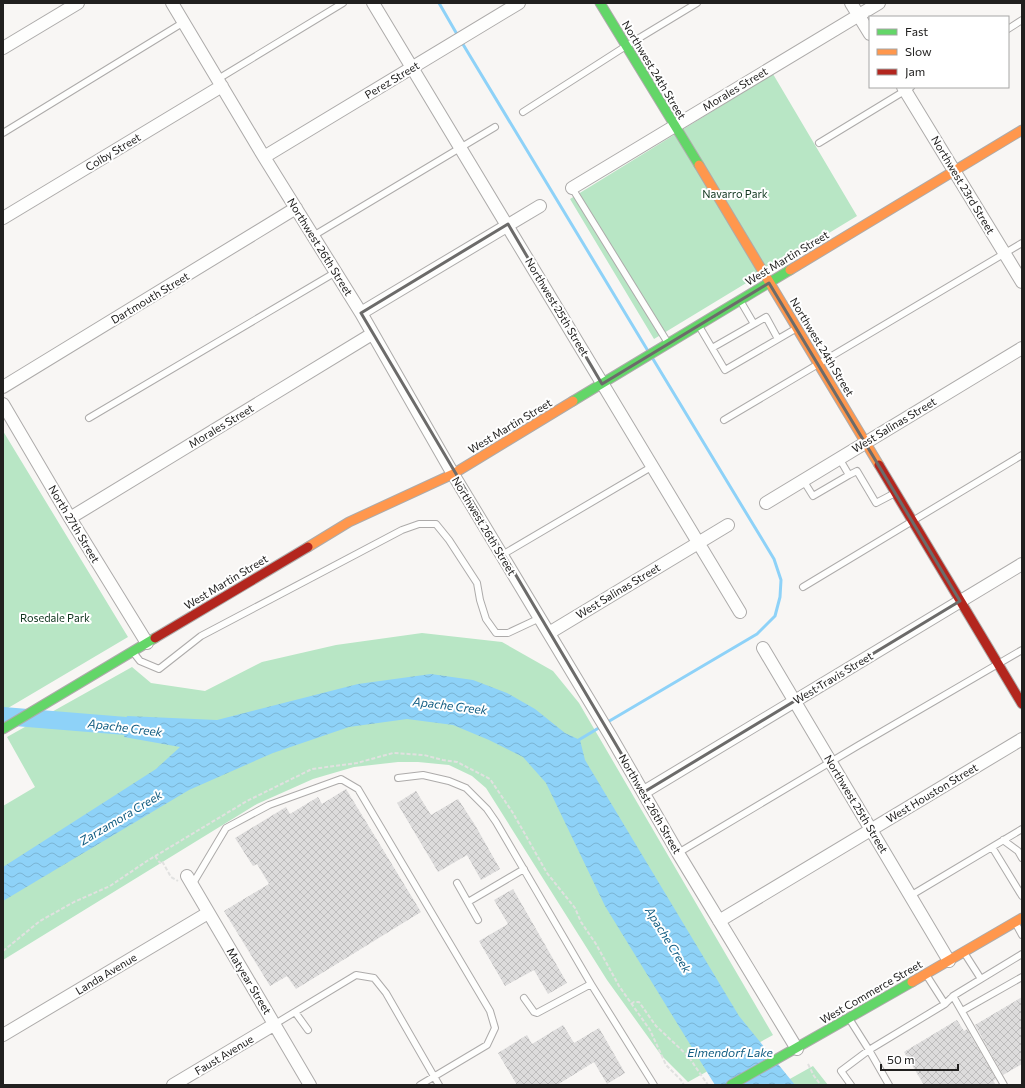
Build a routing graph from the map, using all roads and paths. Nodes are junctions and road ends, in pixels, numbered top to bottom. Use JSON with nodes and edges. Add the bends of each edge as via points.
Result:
{"nodes":[{"id":1,"x":78,"y":3,"type":"edge"},
{"id":2,"x":172,"y":3,"type":"edge"},
{"id":3,"x":343,"y":3,"type":"edge"},
{"id":4,"x":374,"y":3,"type":"edge"},
{"id":5,"x":520,"y":3,"type":"edge"},
{"id":6,"x":600,"y":3,"type":"edge"},
{"id":7,"x":697,"y":3,"type":"edge"},
{"id":8,"x":852,"y":3,"type":"edge"},
{"id":9,"x":879,"y":3,"type":"edge"},
{"id":10,"x":859,"y":15,"type":"junction"},
{"id":11,"x":1022,"y":20,"type":"edge"},
{"id":12,"x":184,"y":22,"type":"junction"},
{"id":13,"x":1009,"y":28,"type":"edge"},
{"id":14,"x":869,"y":32,"type":"edge"},
{"id":15,"x":626,"y":46,"type":"junction"},
{"id":16,"x":3,"y":48,"type":"edge"},
{"id":17,"x":412,"y":68,"type":"junction"},
{"id":18,"x":220,"y":83,"type":"junction"},
{"id":19,"x":906,"y":88,"type":"edge"},
{"id":20,"x":522,"y":112,"type":"dead end"},
{"id":21,"x":674,"y":126,"type":"junction"},
{"id":22,"x":495,"y":127,"type":"dead end"},
{"id":23,"x":1022,"y":130,"type":"edge"},
{"id":24,"x":3,"y":133,"type":"edge"},
{"id":25,"x":819,"y":143,"type":"dead end"},
{"id":26,"x":461,"y":147,"type":"junction"},
{"id":27,"x":264,"y":157,"type":"junction"},
{"id":28,"x":955,"y":171,"type":"junction"},
{"id":29,"x":572,"y":188,"type":"joint"},
{"id":30,"x":540,"y":206,"type":"dead end"},
{"id":31,"x":296,"y":208,"type":"junction"},
{"id":32,"x":3,"y":218,"type":"edge"},
{"id":33,"x":508,"y":224,"type":"junction"},
{"id":34,"x":313,"y":236,"type":"junction"},
{"id":35,"x":1022,"y":243,"type":"edge"},
{"id":36,"x":1005,"y":254,"type":"junction"},
{"id":37,"x":336,"y":272,"type":"junction"},
{"id":38,"x":1022,"y":282,"type":"edge"},
{"id":39,"x":769,"y":283,"type":"junction"},
{"id":40,"x":740,"y":301,"type":"junction"},
{"id":41,"x":361,"y":313,"type":"junction"},
{"id":42,"x":754,"y":324,"type":"junction"},
{"id":43,"x":699,"y":326,"type":"junction"},
{"id":44,"x":797,"y":328,"type":"junction"},
{"id":45,"x":372,"y":334,"type":"junction"},
{"id":46,"x":778,"y":339,"type":"junction"},
{"id":47,"x":667,"y":345,"type":"junction"},
{"id":48,"x":712,"y":348,"type":"junction"},
{"id":49,"x":1022,"y":348,"type":"edge"},
{"id":50,"x":819,"y":364,"type":"junction"},
{"id":51,"x":602,"y":384,"type":"junction"},
{"id":52,"x":3,"y":387,"type":"edge"},
{"id":53,"x":3,"y":404,"type":"edge"},
{"id":54,"x":89,"y":418,"type":"dead end"},
{"id":55,"x":724,"y":420,"type":"dead end"},
{"id":56,"x":865,"y":442,"type":"junction"},
{"id":57,"x":1022,"y":455,"type":"edge"},
{"id":58,"x":839,"y":458,"type":"junction"},
{"id":59,"x":653,"y":466,"type":"junction"},
{"id":60,"x":453,"y":474,"type":"junction"},
{"id":61,"x":849,"y":475,"type":"junction"},
{"id":62,"x":803,"y":480,"type":"junction"},
{"id":63,"x":895,"y":493,"type":"junction"},
{"id":64,"x":766,"y":502,"type":"dead end"},
{"id":65,"x":70,"y":518,"type":"junction"},
{"id":66,"x":912,"y":521,"type":"junction"},
{"id":67,"x":728,"y":525,"type":"dead end"},
{"id":68,"x":698,"y":543,"type":"junction"},
{"id":69,"x":502,"y":555,"type":"junction"},
{"id":70,"x":1022,"y":564,"type":"edge"},
{"id":71,"x":803,"y":587,"type":"dead end"},
{"id":72,"x":960,"y":601,"type":"junction"},
{"id":73,"x":740,"y":612,"type":"dead end"},
{"id":74,"x":540,"y":618,"type":"junction"},
{"id":75,"x":549,"y":633,"type":"junction"},
{"id":76,"x":147,"y":643,"type":"junction"},
{"id":77,"x":762,"y":648,"type":"dead end"},
{"id":78,"x":1022,"y":650,"type":"edge"},
{"id":79,"x":132,"y":652,"type":"junction"},
{"id":80,"x":998,"y":664,"type":"junction"},
{"id":81,"x":794,"y":702,"type":"junction"},
{"id":82,"x":1022,"y":704,"type":"edge"},
{"id":83,"x":3,"y":729,"type":"edge"},
{"id":84,"x":1022,"y":739,"type":"edge"},
{"id":85,"x":830,"y":762,"type":"junction"},
{"id":86,"x":398,"y":778,"type":"dead end"},
{"id":87,"x":644,"y":792,"type":"junction"},
{"id":88,"x":1022,"y":829,"type":"edge"},
{"id":89,"x":871,"y":830,"type":"junction"},
{"id":90,"x":1003,"y":840,"type":"junction"},
{"id":91,"x":992,"y":847,"type":"junction"},
{"id":92,"x":678,"y":853,"type":"junction"},
{"id":93,"x":155,"y":856,"type":"junction"},
{"id":94,"x":1022,"y":858,"type":"edge"},
{"id":95,"x":524,"y":869,"type":"junction"},
{"id":96,"x":189,"y":881,"type":"junction"},
{"id":97,"x":457,"y":883,"type":"dead end"},
{"id":98,"x":910,"y":896,"type":"junction"},
{"id":99,"x":1022,"y":896,"type":"edge"},
{"id":100,"x":468,"y":902,"type":"junction"},
{"id":101,"x":208,"y":913,"type":"junction"},
{"id":102,"x":478,"y":920,"type":"dead end"},
{"id":103,"x":719,"y":921,"type":"junction"},
{"id":104,"x":1018,"y":921,"type":"edge"},
{"id":105,"x":1022,"y":935,"type":"edge"},
{"id":106,"x":3,"y":951,"type":"edge"},
{"id":107,"x":964,"y":952,"type":"junction"},
{"id":108,"x":1022,"y":954,"type":"edge"},
{"id":109,"x":949,"y":961,"type":"junction"},
{"id":110,"x":926,"y":974,"type":"junction"},
{"id":111,"x":1022,"y":977,"type":"edge"},
{"id":112,"x":981,"y":979,"type":"junction"},
{"id":113,"x":591,"y":984,"type":"junction"},
{"id":114,"x":953,"y":996,"type":"junction"},
{"id":115,"x":524,"y":998,"type":"dead end"},
{"id":116,"x":631,"y":1004,"type":"junction"},
{"id":117,"x":945,"y":1004,"type":"junction"},
{"id":118,"x":962,"y":1011,"type":"junction"},
{"id":119,"x":295,"y":1012,"type":"junction"},
{"id":120,"x":850,"y":1018,"type":"junction"},
{"id":121,"x":274,"y":1024,"type":"junction"},
{"id":122,"x":308,"y":1030,"type":"dead end"},
{"id":123,"x":3,"y":1035,"type":"edge"},
{"id":124,"x":869,"y":1050,"type":"junction"},
{"id":125,"x":793,"y":1051,"type":"junction"},
{"id":126,"x":808,"y":1064,"type":"dead end"},
{"id":127,"x":434,"y":1076,"type":"junction"},
{"id":128,"x":173,"y":1085,"type":"edge"},
{"id":129,"x":310,"y":1085,"type":"edge"},
{"id":130,"x":420,"y":1085,"type":"edge"},
{"id":131,"x":439,"y":1085,"type":"edge"},
{"id":132,"x":654,"y":1085,"type":"edge"},
{"id":133,"x":684,"y":1085,"type":"edge"},
{"id":134,"x":708,"y":1085,"type":"edge"},
{"id":135,"x":731,"y":1085,"type":"edge"},
{"id":136,"x":821,"y":1085,"type":"edge"},
{"id":137,"x":850,"y":1085,"type":"edge"},
{"id":138,"x":888,"y":1085,"type":"edge"},
{"id":139,"x":1004,"y":1085,"type":"edge"}],
"edges":[{"from":1,"to":16,"type":"street"},
{"from":2,"to":12,"type":"street","name":"Northwest 26th Street"},
{"from":3,"to":18,"type":"lane"},
{"from":4,"to":17,"type":"street","name":"Northwest 25th Street"},
{"from":5,"to":17,"type":"street","name":"Perez Street"},
{"from":6,"to":15,"type":"main road","name":"Northwest 24th Street"},
{"from":7,"to":15,"type":"lane"},
{"from":8,"to":10,"type":"street"},
{"from":9,"to":10,"type":"street","name":"Morales Street"},
{"from":10,"to":14,"type":"street"},
{"from":10,"to":21,"type":"street","name":"Morales Street"},
{"from":11,"to":13,"type":"lane"},
{"from":12,"to":18,"type":"street","name":"Northwest 26th Street"},
{"from":12,"to":24,"type":"lane"},
{"from":15,"to":20,"type":"lane"},
{"from":15,"to":21,"type":"main road","name":"Northwest 24th Street"},
{"from":17,"to":26,"type":"street","name":"Northwest 25th Street"},
{"from":17,"to":27,"type":"street","name":"Perez Street"},
{"from":18,"to":27,"type":"street","name":"Northwest 26th Street"},
{"from":18,"to":32,"type":"street","name":"Colby Street"},
{"from":19,"to":25,"type":"lane"},
{"from":19,"to":28,"type":"street","name":"Northwest 23rd Street"},
{"from":21,"to":29,"type":"street","name":"Morales Street"},
{"from":21,"to":39,"type":"main road","name":"Northwest 24th Street"},
{"from":22,"to":26,"type":"lane"},
{"from":23,"to":28,"type":"main road","name":"West Martin Street"},
{"from":26,"to":33,"type":"street","name":"Northwest 25th Street"},
{"from":26,"to":34,"type":"lane"},
{"from":27,"to":31,"type":"street","name":"Northwest 26th Street"},
{"from":28,"to":36,"type":"street","name":"Northwest 23rd Street"},
{"from":28,"to":39,"type":"main road","name":"West Martin Street"},
{"from":29,"to":47,"type":"lane"},
{"from":30,"to":33,"type":"street"},
{"from":31,"to":34,"type":"street","name":"Northwest 26th Street"},
{"from":31,"to":52,"type":"street","name":"Dartmouth Street"},
{"from":33,"to":41,"type":"street"},
{"from":33,"to":51,"type":"street","name":"Northwest 25th Street"},
{"from":34,"to":37,"type":"street","name":"Northwest 26th Street"},
{"from":35,"to":36,"type":"lane"},
{"from":36,"to":38,"type":"street","name":"Northwest 23rd Street"},
{"from":36,"to":50,"type":"lane"},
{"from":37,"to":41,"type":"street","name":"Northwest 26th Street"},
{"from":37,"to":54,"type":"lane"},
{"from":39,"to":40,"type":"main road","name":"West Martin Street"},
{"from":39,"to":44,"type":"main road","name":"Northwest 24th Street"},
{"from":40,"to":42,"type":"lane"},
{"from":40,"to":43,"type":"main road","name":"West Martin Street"},
{"from":41,"to":45,"type":"street","name":"Northwest 26th Street"},
{"from":42,"to":46,"type":"lane","via":[[766,317]]},
{"from":42,"to":48,"type":"lane"},
{"from":43,"to":47,"type":"main road","name":"West Martin Street"},
{"from":43,"to":48,"type":"lane"},
{"from":44,"to":46,"type":"lane"},
{"from":44,"to":50,"type":"main road","name":"Northwest 24th Street"},
{"from":45,"to":60,"type":"street","name":"Northwest 26th Street"},
{"from":45,"to":65,"type":"street","name":"Morales Street"},
{"from":46,"to":48,"type":"lane","via":[[725,370]]},
{"from":47,"to":51,"type":"main road","name":"West Martin Street"},
{"from":49,"to":56,"type":"street","name":"West Salinas Street"},
{"from":50,"to":55,"type":"lane"},
{"from":50,"to":56,"type":"main road","name":"Northwest 24th Street"},
{"from":51,"to":59,"type":"street","name":"Northwest 25th Street"},
{"from":51,"to":60,"type":"main road","name":"West Martin Street"},
{"from":53,"to":65,"type":"street","name":"North 27th Street"},
{"from":56,"to":58,"type":"street","name":"West Salinas Street"},
{"from":56,"to":63,"type":"main road","name":"Northwest 24th Street"},
{"from":57,"to":66,"type":"lane"},
{"from":58,"to":61,"type":"lane"},
{"from":58,"to":62,"type":"street","name":"West Salinas Street"},
{"from":59,"to":68,"type":"street","name":"Northwest 25th Street"},
{"from":59,"to":69,"type":"lane"},
{"from":60,"to":69,"type":"street","name":"Northwest 26th Street"},
{"from":60,"to":76,"type":"main road","name":"West Martin Street","via":[[349,522]]},
{"from":61,"to":62,"type":"lane","via":[[813,496]]},
{"from":61,"to":63,"type":"lane","via":[[857,471],[876,503]]},
{"from":62,"to":64,"type":"street","name":"West Salinas Street"},
{"from":63,"to":66,"type":"main road","name":"Northwest 24th Street"},
{"from":65,"to":76,"type":"street","name":"North 27th Street"},
{"from":66,"to":71,"type":"lane"},
{"from":66,"to":72,"type":"main road","name":"Northwest 24th Street"},
{"from":67,"to":68,"type":"street","name":"West Salinas Street"},
{"from":68,"to":73,"type":"street","name":"Northwest 25th Street"},
{"from":68,"to":75,"type":"street","name":"West Salinas Street"},
{"from":69,"to":74,"type":"street","name":"Northwest 26th Street"},
{"from":70,"to":72,"type":"street","name":"West Travis Street"},
{"from":72,"to":80,"type":"main road","name":"Northwest 24th Street"},
{"from":72,"to":81,"type":"street","name":"West Travis Street"},
{"from":74,"to":75,"type":"street","name":"Northwest 26th Street"},
{"from":74,"to":79,"type":"lane","via":[[508,633],[496,633],[486,619],[477,583],[449,540],[436,524],[419,524],[402,530],[201,636],[159,669],[140,661]]},
{"from":75,"to":87,"type":"street","name":"Northwest 26th Street"},
{"from":76,"to":79,"type":"main road","name":"West Martin Street"},
{"from":77,"to":81,"type":"street","name":"Northwest 25th Street"},
{"from":78,"to":80,"type":"lane"},
{"from":79,"to":83,"type":"main road","name":"West Martin Street"},
{"from":80,"to":82,"type":"main road","name":"Northwest 24th Street"},
{"from":80,"to":85,"type":"lane"},
{"from":81,"to":85,"type":"street","name":"Northwest 25th Street"},
{"from":81,"to":87,"type":"street","name":"West Travis Street"},
{"from":84,"to":89,"type":"street","name":"West Houston Street"},
{"from":85,"to":89,"type":"street","name":"Northwest 25th Street"},
{"from":85,"to":92,"type":"lane"},
{"from":86,"to":95,"type":"lane","via":[[423,775],[466,788],[487,809]]},
{"from":87,"to":92,"type":"street","name":"Northwest 26th Street"},
{"from":88,"to":90,"type":"lane"},
{"from":89,"to":98,"type":"street","name":"Northwest 25th Street"},
{"from":89,"to":103,"type":"street","name":"West Houston Street"},
{"from":90,"to":91,"type":"lane"},
{"from":90,"to":94,"type":"lane","via":[[1018,851]]},
{"from":91,"to":98,"type":"lane"},
{"from":91,"to":99,"type":"lane"},
{"from":92,"to":103,"type":"street","name":"Northwest 26th Street"},
{"from":93,"to":96,"type":"path","via":[[160,863],[162,861],[172,877],[178,881]]},
{"from":93,"to":106,"type":"path","via":[[110,886],[40,921]]},
{"from":93,"to":116,"type":"path","via":[[247,802],[312,769],[357,763],[393,753],[424,755],[457,762],[490,779],[513,813],[547,873],[575,908]]},
{"from":95,"to":100,"type":"lane"},
{"from":95,"to":113,"type":"lane"},
{"from":96,"to":101,"type":"street","name":"Matyear Street"},
{"from":96,"to":127,"type":"lane","via":[[226,828],[269,805],[342,779],[358,789],[490,1011],[495,1028],[487,1045]]},
{"from":97,"to":100,"type":"lane"},
{"from":98,"to":109,"type":"street","name":"Northwest 25th Street"},
{"from":100,"to":102,"type":"lane"},
{"from":101,"to":121,"type":"street","name":"Matyear Street"},
{"from":101,"to":123,"type":"street","name":"Landa Avenue"},
{"from":103,"to":125,"type":"street","name":"Northwest 26th Street"},
{"from":104,"to":105,"type":"lane"},
{"from":104,"to":107,"type":"main road","name":"West Commerce Street"},
{"from":107,"to":109,"type":"main road","name":"West Commerce Street"},
{"from":107,"to":112,"type":"lane"},
{"from":108,"to":112,"type":"lane"},
{"from":109,"to":110,"type":"main road","name":"West Commerce Street"},
{"from":110,"to":117,"type":"lane"},
{"from":110,"to":120,"type":"main road","name":"West Commerce Street"},
{"from":111,"to":118,"type":"lane"},
{"from":112,"to":114,"type":"lane"},
{"from":113,"to":115,"type":"lane","via":[[537,1013]]},
{"from":113,"to":132,"type":"lane"},
{"from":114,"to":117,"type":"lane"},
{"from":114,"to":118,"type":"lane"},
{"from":116,"to":133,"type":"path","via":[[650,1030],[666,1065]]},
{"from":116,"to":134,"type":"path","via":[[639,1002],[656,1026],[688,1056]]},
{"from":117,"to":124,"type":"lane"},
{"from":118,"to":139,"type":"lane"},
{"from":119,"to":121,"type":"lane"},
{"from":119,"to":122,"type":"lane"},
{"from":119,"to":127,"type":"lane","via":[[356,975],[374,978],[386,993]]},
{"from":120,"to":124,"type":"lane"},
{"from":120,"to":125,"type":"main road","name":"West Commerce Street"},
{"from":121,"to":128,"type":"street","name":"Faust Avenue"},
{"from":121,"to":129,"type":"street","name":"Matyear Street"},
{"from":124,"to":137,"type":"lane","via":[[841,1070]]},
{"from":124,"to":138,"type":"lane"},
{"from":125,"to":135,"type":"main road","name":"West Commerce Street"},
{"from":126,"to":136,"type":"path"},
{"from":127,"to":130,"type":"lane"},
{"from":127,"to":131,"type":"lane"}]}
